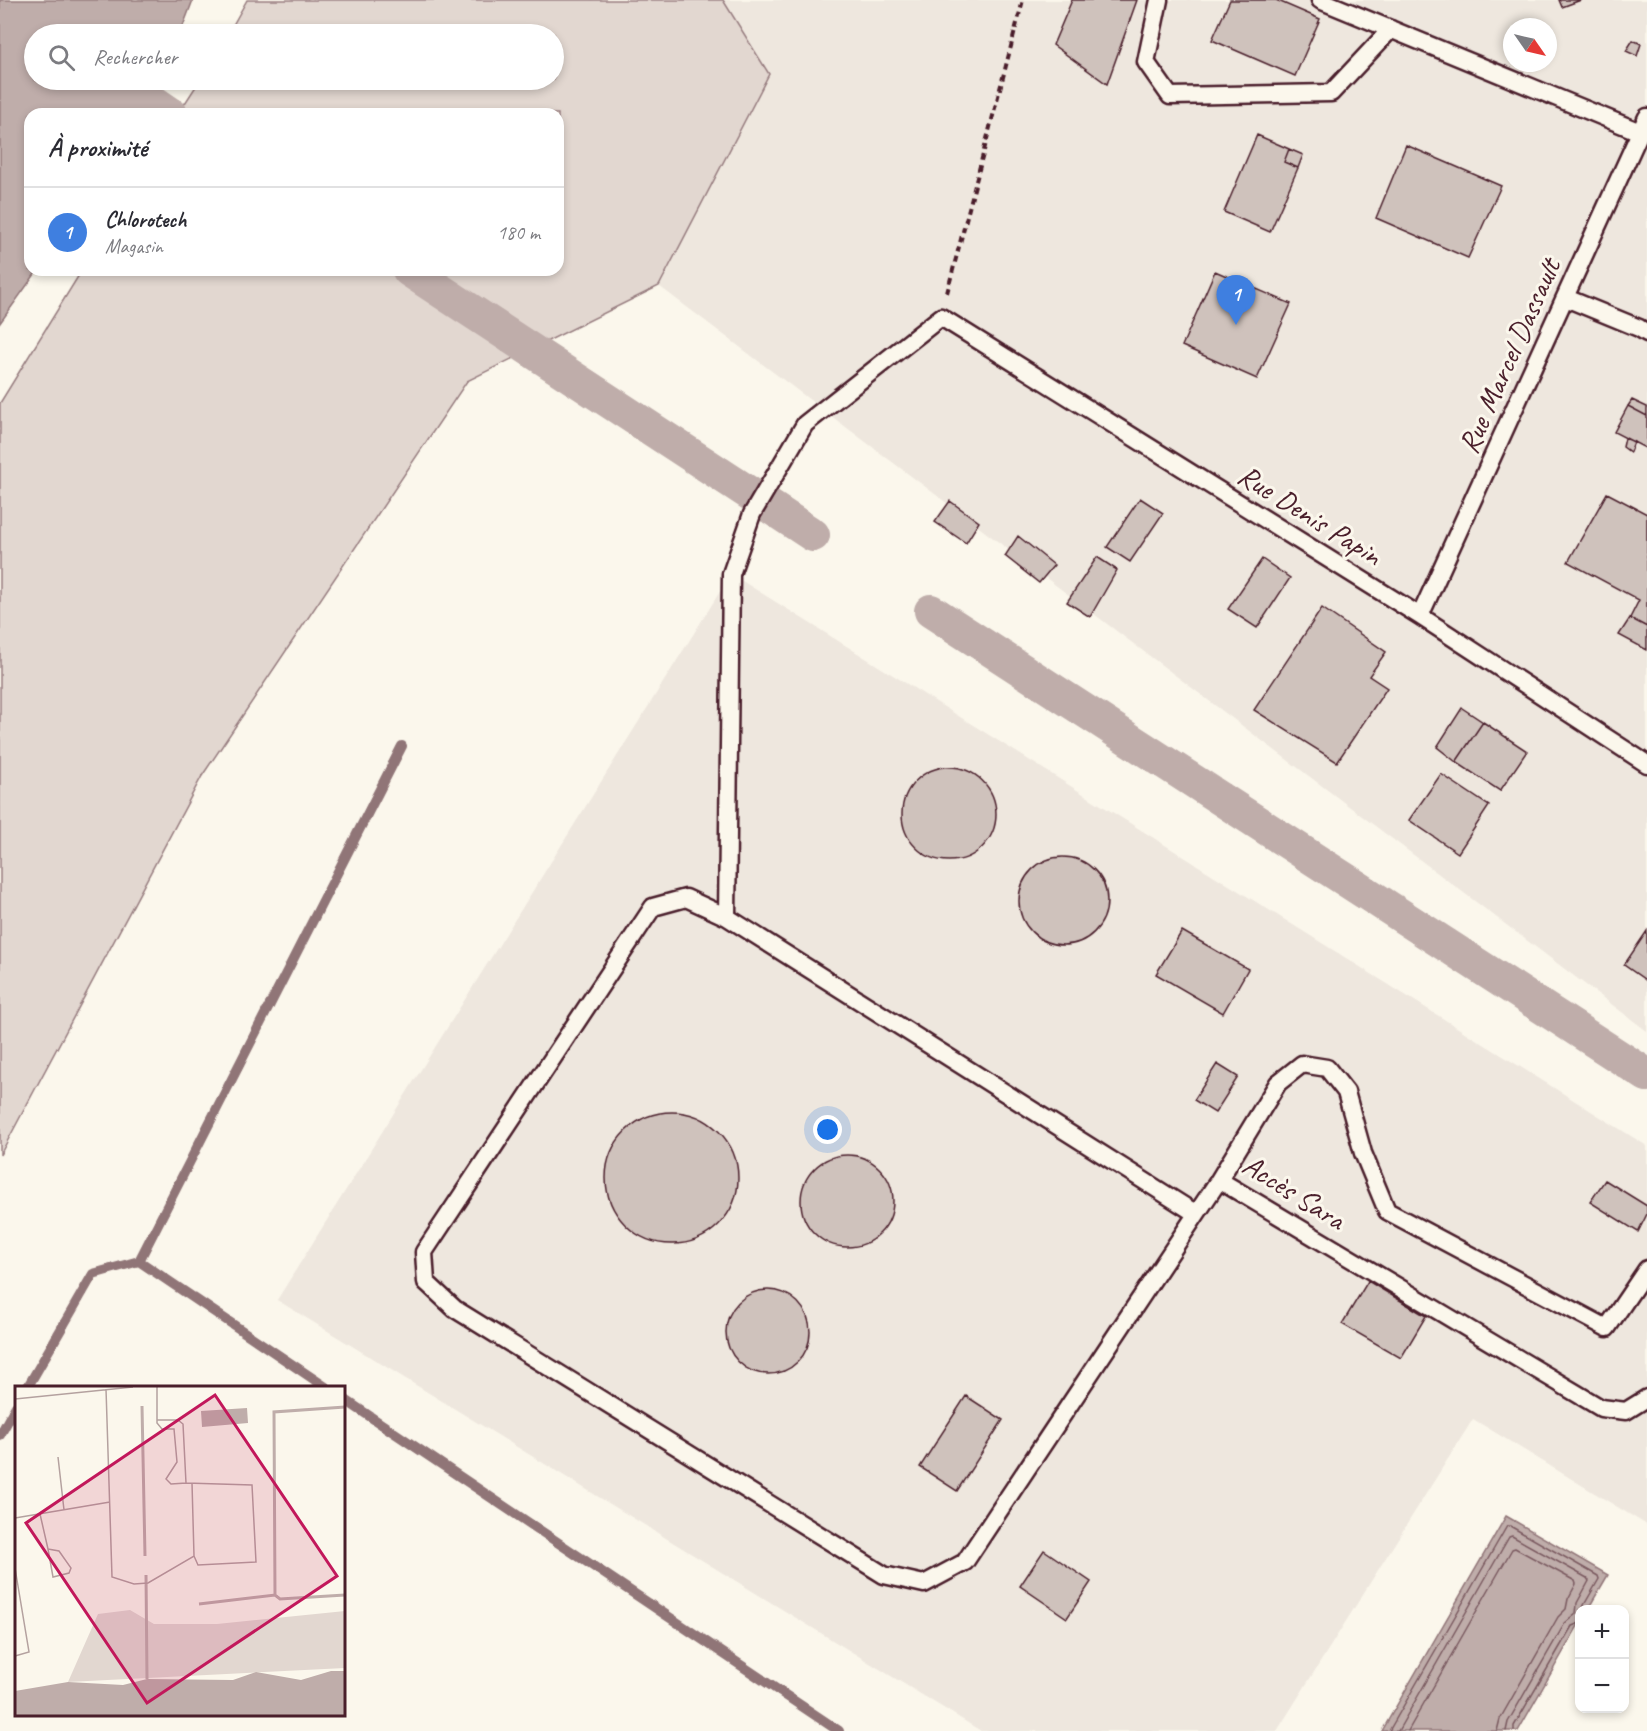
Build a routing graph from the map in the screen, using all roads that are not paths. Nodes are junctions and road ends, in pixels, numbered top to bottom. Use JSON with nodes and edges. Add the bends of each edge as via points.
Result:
{"nodes":[{"id":1,"x":1159,"y":0,"type":"edge"},
{"id":2,"x":1320,"y":0,"type":"edge"},
{"id":3,"x":1391,"y":29,"type":"junction"},
{"id":4,"x":1644,"y":124,"type":"edge"},
{"id":5,"x":1566,"y":298,"type":"junction"},
{"id":6,"x":1647,"y":333,"type":"edge"},
{"id":7,"x":1420,"y":616,"type":"junction"},
{"id":8,"x":1647,"y":764,"type":"edge"},
{"id":9,"x":727,"y":917,"type":"junction"},
{"id":10,"x":1219,"y":1180,"type":"junction"},
{"id":11,"x":1195,"y":1213,"type":"junction"},
{"id":12,"x":1647,"y":1269,"type":"edge"},
{"id":13,"x":1647,"y":1398,"type":"edge"}],
"edges":[{"from":1,"to":3,"type":"lane","via":[[1146,62],[1170,96],[1331,93]]},
{"from":2,"to":3,"type":"lane"},
{"from":3,"to":4,"type":"lane"},
{"from":4,"to":5,"type":"lane","name":"Rue Marcel Dassault"},
{"from":5,"to":6,"type":"lane"},
{"from":5,"to":7,"type":"lane","name":"Rue Marcel Dassault"},
{"from":7,"to":8,"type":"lane","name":"Rue Denis Papin"},
{"from":7,"to":9,"type":"lane","name":"Rue Denis Papin","via":[[941,317],[805,424],[752,514],[731,574]]},
{"from":9,"to":11,"type":"lane"},
{"from":9,"to":11,"type":"lane","via":[[686,898],[653,907],[424,1252],[426,1282],[455,1309],[884,1575],[924,1584],[965,1562]]},
{"from":10,"to":11,"type":"lane"},
{"from":10,"to":12,"type":"lane","name":"Accès Sara","via":[[1278,1083],[1302,1064],[1327,1068],[1346,1092],[1363,1153],[1387,1211],[1607,1328]]},
{"from":10,"to":13,"type":"lane","name":"Accès Sara","via":[[1601,1408],[1626,1412]]}]}
